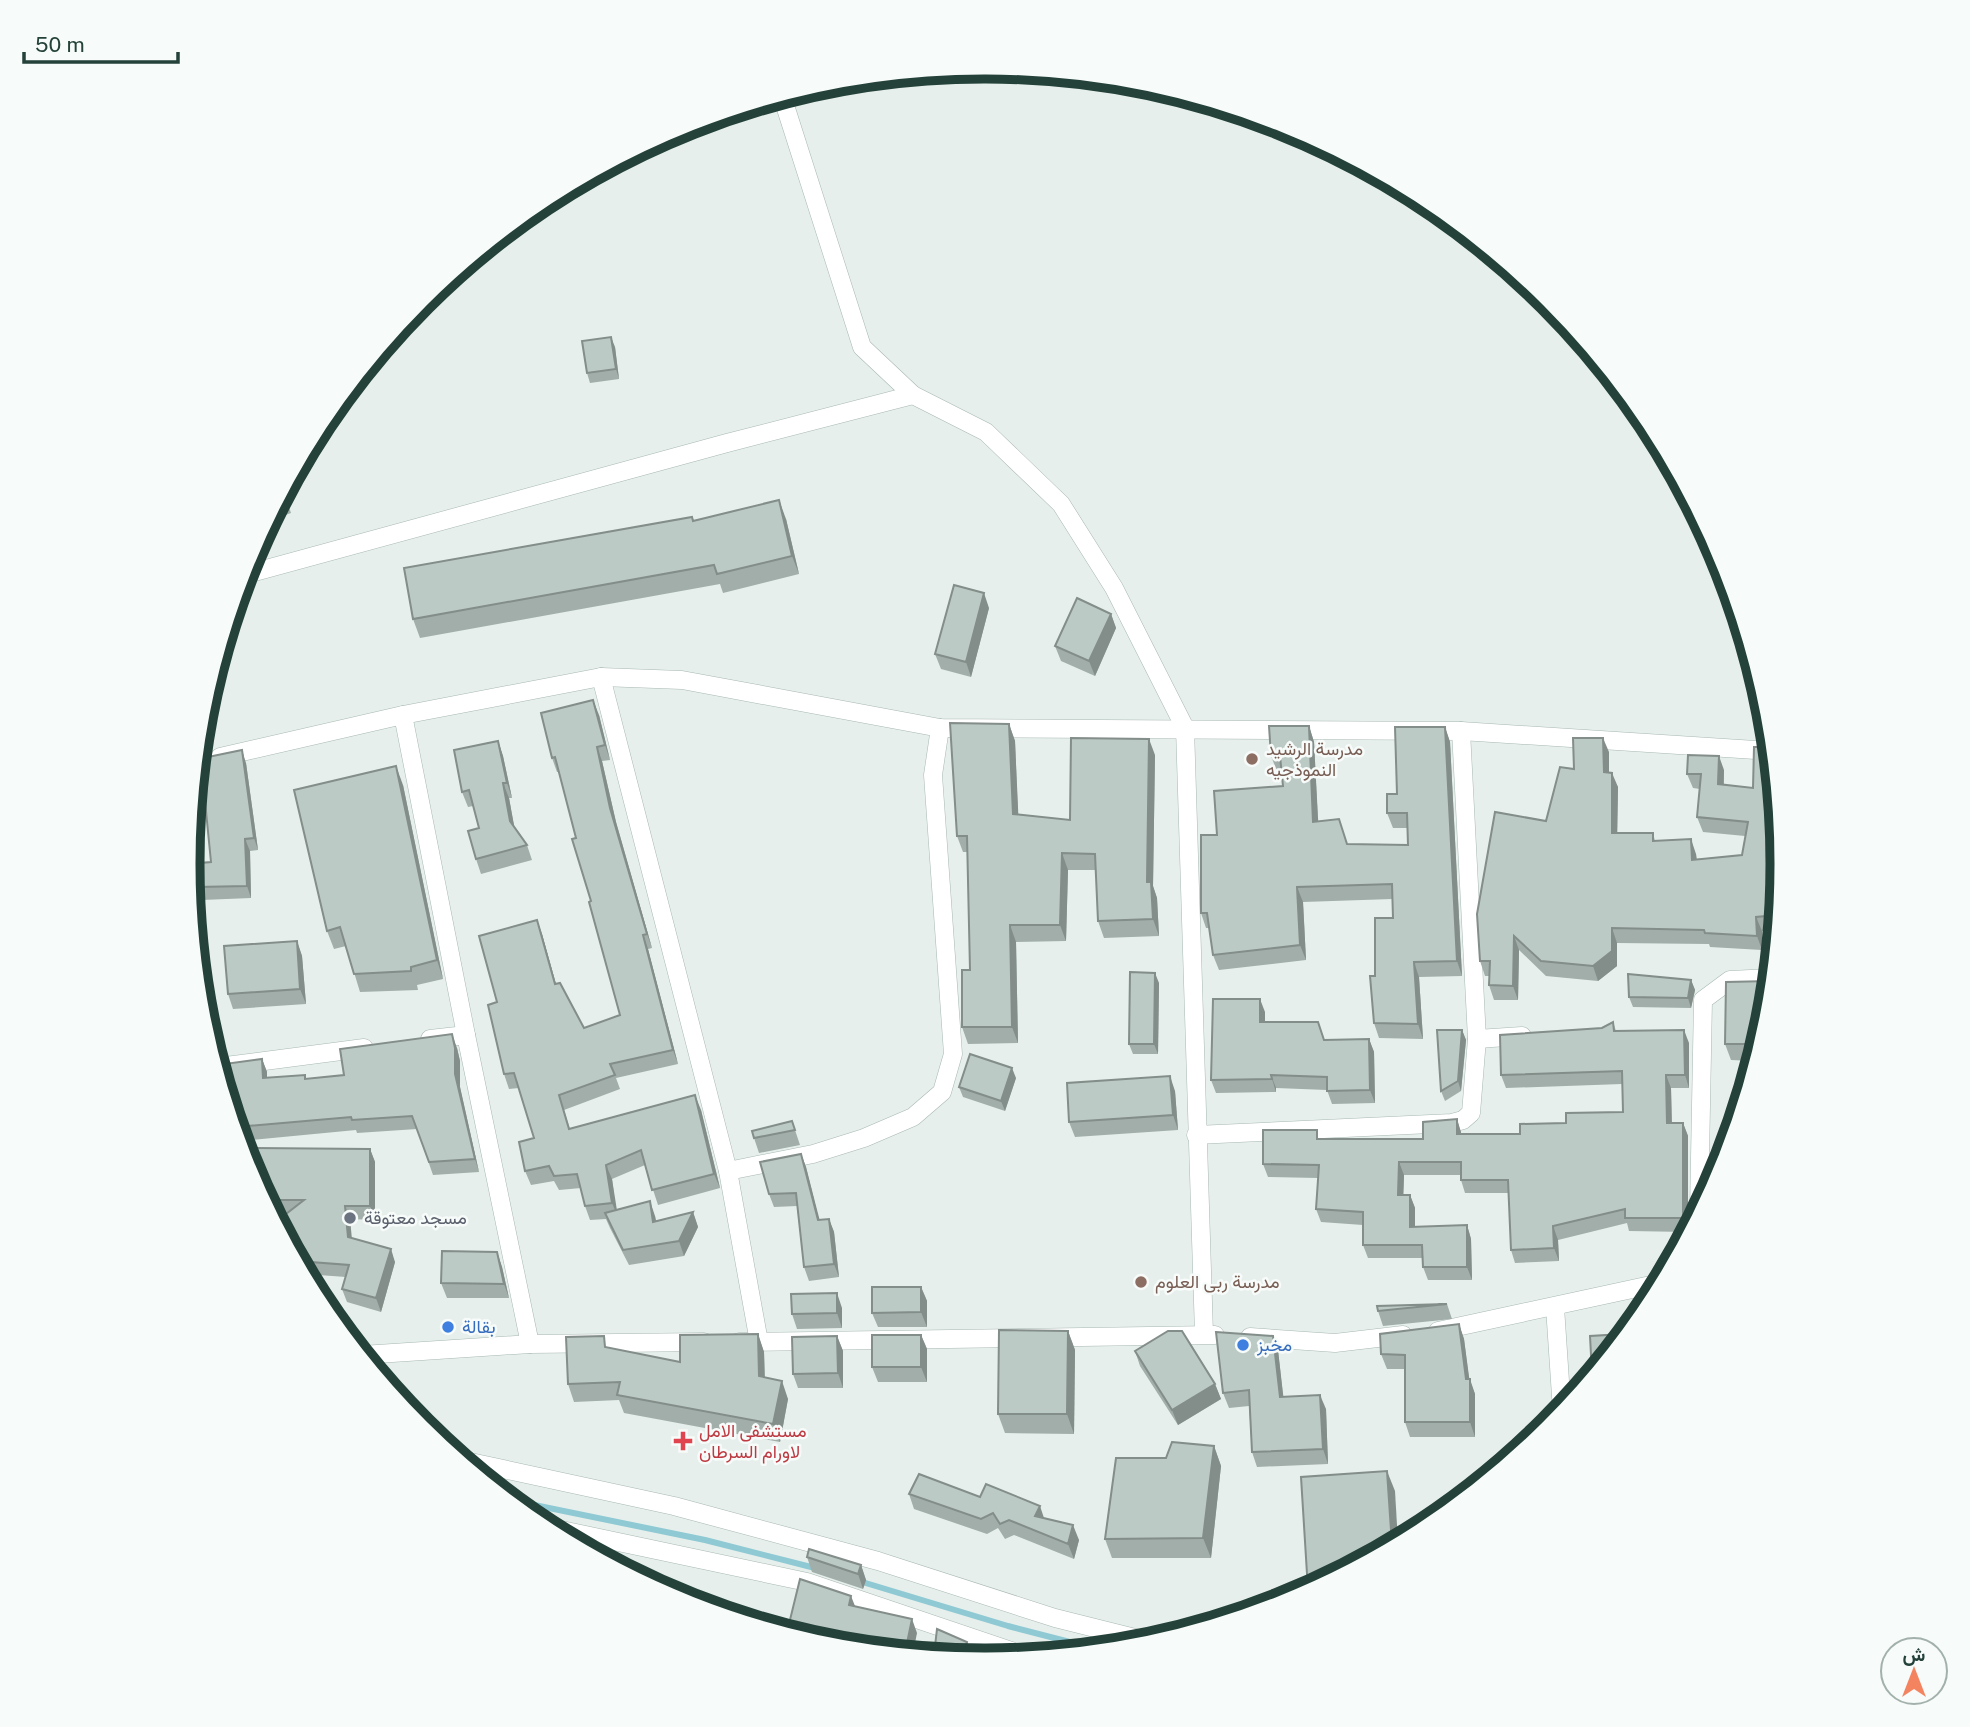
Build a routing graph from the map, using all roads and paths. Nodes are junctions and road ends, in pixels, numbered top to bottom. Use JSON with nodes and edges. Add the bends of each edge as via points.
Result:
{"nodes":[{"id":1,"x":785,"y":104,"type":"edge"},
{"id":2,"x":913,"y":395,"type":"junction"},
{"id":3,"x":257,"y":571,"type":"edge"},
{"id":4,"x":601,"y":677,"type":"junction"},
{"id":5,"x":403,"y":715,"type":"junction"},
{"id":6,"x":940,"y":728,"type":"junction"},
{"id":7,"x":1185,"y":728,"type":"junction"},
{"id":8,"x":1461,"y":731,"type":"junction"},
{"id":9,"x":1761,"y":750,"type":"edge"},
{"id":10,"x":207,"y":760,"type":"edge"},
{"id":11,"x":1761,"y":978,"type":"edge"},
{"id":12,"x":466,"y":1035,"type":"junction"},
{"id":13,"x":1542,"y":1035,"type":"edge"},
{"id":14,"x":1477,"y":1039,"type":"junction"},
{"id":15,"x":411,"y":1042,"type":"edge"},
{"id":16,"x":383,"y":1045,"type":"edge"},
{"id":17,"x":227,"y":1066,"type":"edge"},
{"id":18,"x":1196,"y":1135,"type":"junction"},
{"id":19,"x":727,"y":1171,"type":"junction"},
{"id":20,"x":1699,"y":1188,"type":"edge"},
{"id":21,"x":1645,"y":1286,"type":"edge"},
{"id":22,"x":1555,"y":1307,"type":"junction"},
{"id":23,"x":1204,"y":1334,"type":"junction"},
{"id":24,"x":758,"y":1342,"type":"junction"},
{"id":25,"x":530,"y":1344,"type":"junction"},
{"id":26,"x":373,"y":1354,"type":"edge"},
{"id":27,"x":1561,"y":1396,"type":"edge"},
{"id":28,"x":480,"y":1464,"type":"edge"},
{"id":29,"x":578,"y":1534,"type":"edge"},
{"id":30,"x":1125,"y":1635,"type":"edge"},
{"id":31,"x":1001,"y":1648,"type":"edge"}],
"edges":[{"from":1,"to":2,"type":"street","via":[[862,347]]},
{"from":2,"to":3,"type":"street"},
{"from":2,"to":7,"type":"street","via":[[986,432],[1061,504],[1114,588]]},
{"from":4,"to":5,"type":"street"},
{"from":4,"to":6,"type":"street","via":[[682,680]]},
{"from":4,"to":19,"type":"street"},
{"from":5,"to":10,"type":"street"},
{"from":5,"to":12,"type":"street"},
{"from":6,"to":7,"type":"street"},
{"from":6,"to":19,"type":"street","via":[[933,775],[953,1054],[942,1092],[913,1117],[864,1139]]},
{"from":7,"to":8,"type":"street"},
{"from":7,"to":18,"type":"street"},
{"from":8,"to":9,"type":"street"},
{"from":8,"to":14,"type":"street"},
{"from":11,"to":20,"type":"street","via":[[1730,979],[1703,1000]]},
{"from":12,"to":15,"type":"street"},
{"from":12,"to":25,"type":"street"},
{"from":13,"to":14,"type":"street"},
{"from":14,"to":18,"type":"street","via":[[1471,1113],[1463,1120]]},
{"from":16,"to":17,"type":"street"},
{"from":18,"to":23,"type":"street"},
{"from":19,"to":24,"type":"street"},
{"from":21,"to":22,"type":"street"},
{"from":22,"to":23,"type":"street","via":[[1454,1330],[1335,1343]]},
{"from":22,"to":27,"type":"street"},
{"from":23,"to":24,"type":"street"},
{"from":24,"to":25,"type":"street"},
{"from":25,"to":26,"type":"street"},
{"from":28,"to":30,"type":"street","via":[[674,1506]]},
{"from":29,"to":31,"type":"street","via":[[807,1582]]}]}
